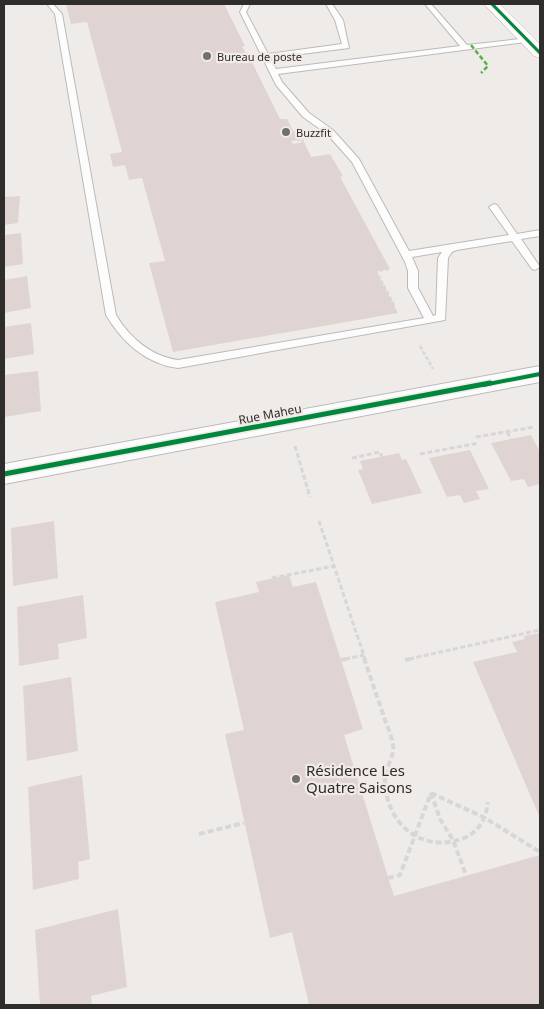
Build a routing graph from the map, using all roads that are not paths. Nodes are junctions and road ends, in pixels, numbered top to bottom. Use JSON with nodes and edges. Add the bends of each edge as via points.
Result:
{"nodes":[{"id":1,"x":50,"y":4,"type":"edge"},
{"id":2,"x":247,"y":4,"type":"edge"},
{"id":3,"x":329,"y":4,"type":"edge"},
{"id":4,"x":428,"y":4,"type":"edge"},
{"id":5,"x":492,"y":4,"type":"edge"},
{"id":6,"x":533,"y":39,"type":"edge"},
{"id":7,"x":346,"y":46,"type":"junction"},
{"id":8,"x":464,"y":46,"type":"junction"},
{"id":9,"x":297,"y":52,"type":"junction"},
{"id":10,"x":540,"y":53,"type":"edge"},
{"id":11,"x":266,"y":56,"type":"junction"},
{"id":12,"x":356,"y":61,"type":"junction"},
{"id":13,"x":305,"y":68,"type":"junction"},
{"id":14,"x":274,"y":72,"type":"junction"},
{"id":15,"x":494,"y":207,"type":"dead end"},
{"id":16,"x":540,"y":233,"type":"edge"},
{"id":17,"x":516,"y":237,"type":"junction"},
{"id":18,"x":455,"y":247,"type":"junction"},
{"id":19,"x":406,"y":255,"type":"junction"},
{"id":20,"x":536,"y":268,"type":"dead end"},
{"id":21,"x":430,"y":320,"type":"junction"},
{"id":22,"x":540,"y":374,"type":"edge"},
{"id":23,"x":4,"y":474,"type":"edge"}],
"edges":[{"from":1,"to":21,"type":"lane","via":[[58,14],[111,315],[118,327],[149,355],[161,362],[178,364]]},
{"from":2,"to":11,"type":"lane","via":[[243,12]]},
{"from":3,"to":7,"type":"lane","via":[[339,20]]},
{"from":4,"to":8,"type":"lane"},
{"from":5,"to":6,"type":"street"},
{"from":6,"to":8,"type":"lane"},
{"from":6,"to":10,"type":"street"},
{"from":7,"to":9,"type":"lane"},
{"from":7,"to":12,"type":"lane"},
{"from":8,"to":12,"type":"lane"},
{"from":9,"to":11,"type":"lane"},
{"from":9,"to":13,"type":"lane"},
{"from":11,"to":14,"type":"lane"},
{"from":12,"to":13,"type":"lane"},
{"from":13,"to":14,"type":"lane"},
{"from":14,"to":19,"type":"lane","via":[[279,83],[306,115],[330,132],[356,162]]},
{"from":15,"to":17,"type":"lane"},
{"from":16,"to":17,"type":"lane"},
{"from":17,"to":18,"type":"lane"},
{"from":17,"to":20,"type":"lane"},
{"from":18,"to":19,"type":"lane"},
{"from":18,"to":21,"type":"lane","via":[[448,250],[443,258],[441,318]]},
{"from":19,"to":21,"type":"lane","via":[[413,272],[413,288]]},
{"from":22,"to":23,"type":"street","name":"Rue Maheu"}]}
